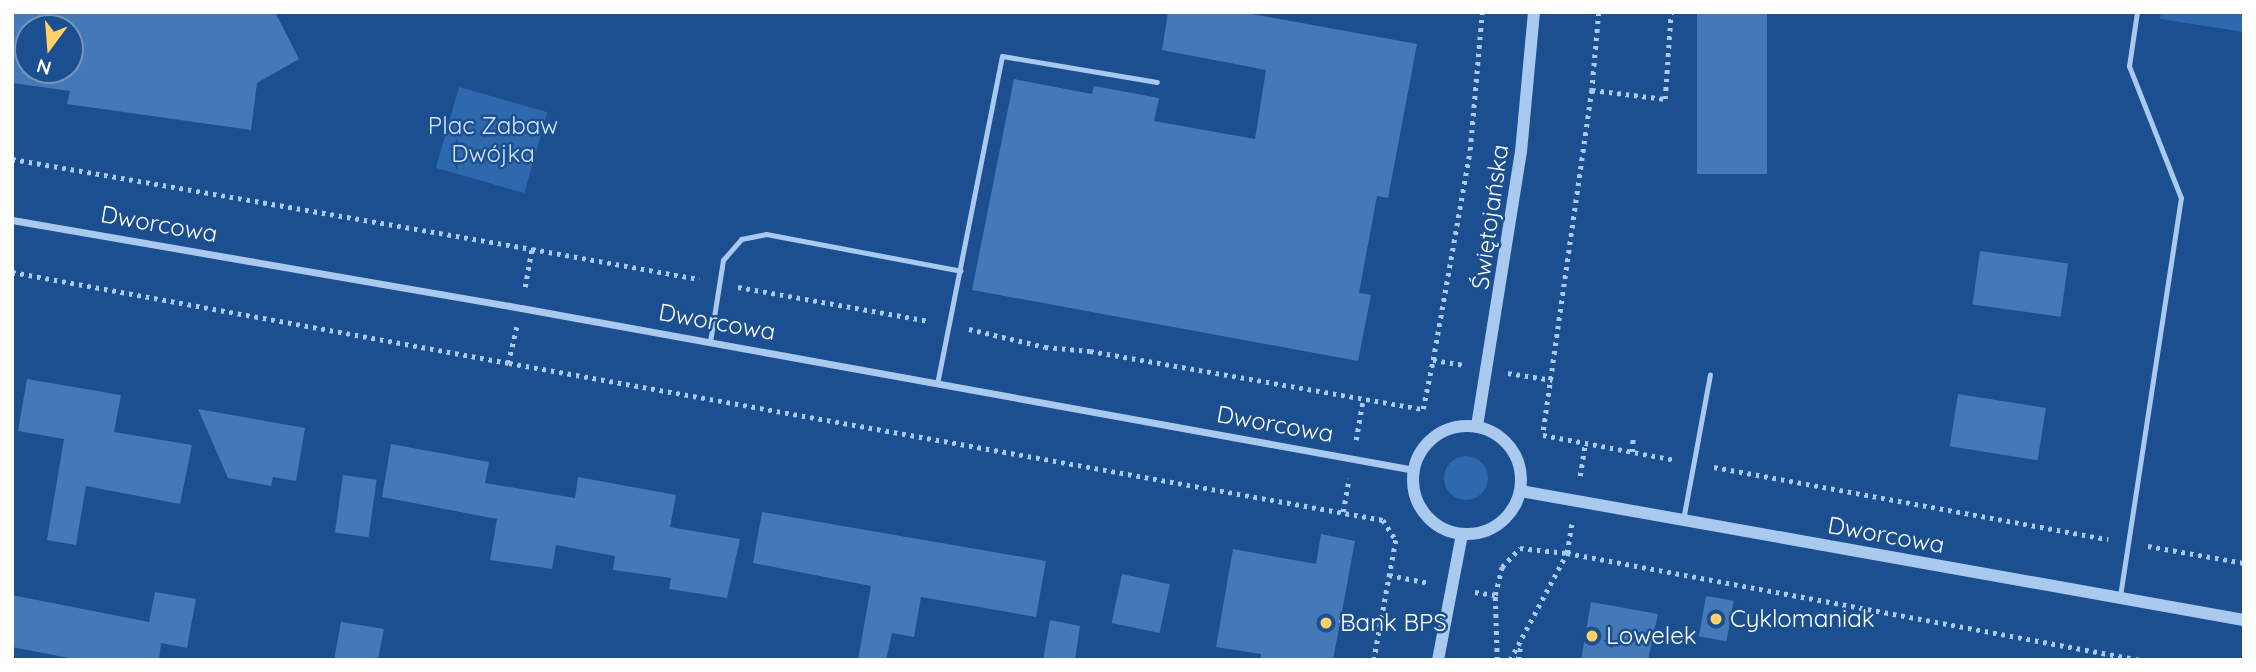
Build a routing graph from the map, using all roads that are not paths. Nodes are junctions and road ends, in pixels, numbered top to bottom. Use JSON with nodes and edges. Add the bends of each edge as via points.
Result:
{"nodes":[{"id":1,"x":1534,"y":12,"type":"edge"},
{"id":2,"x":2137,"y":12,"type":"edge"},
{"id":3,"x":1157,"y":82,"type":"dead end"},
{"id":4,"x":12,"y":220,"type":"edge"},
{"id":5,"x":961,"y":271,"type":"junction"},
{"id":6,"x":710,"y":342,"type":"junction"},
{"id":7,"x":1710,"y":374,"type":"dead end"},
{"id":8,"x":937,"y":384,"type":"junction"},
{"id":9,"x":1477,"y":426,"type":"junction"},
{"id":10,"x":1414,"y":470,"type":"junction"},
{"id":11,"x":1521,"y":491,"type":"junction"},
{"id":12,"x":1682,"y":520,"type":"junction"},
{"id":13,"x":1462,"y":534,"type":"junction"},
{"id":14,"x":2120,"y":598,"type":"junction"},
{"id":15,"x":2244,"y":620,"type":"edge"},
{"id":16,"x":1438,"y":660,"type":"edge"}],
"edges":[{"from":1,"to":9,"type":"street","name":"Świętojańska","via":[[1520,165]]},
{"from":2,"to":14,"type":"lane","via":[[2129,66],[2181,198]]},
{"from":3,"to":5,"type":"lane","via":[[1002,56]]},
{"from":4,"to":6,"type":"street","name":"Dworcowa"},
{"from":5,"to":6,"type":"lane","via":[[766,234],[741,239],[723,260]]},
{"from":5,"to":8,"type":"lane"},
{"from":6,"to":8,"type":"street","name":"Dworcowa"},
{"from":7,"to":12,"type":"lane"},
{"from":8,"to":10,"type":"street","name":"Dworcowa"},
{"from":9,"to":10,"type":"street","via":[[1444,431],[1430,440]]},
{"from":9,"to":11,"type":"street","via":[[1507,443],[1519,465]]},
{"from":10,"to":13,"type":"street","via":[[1419,505],[1430,519]]},
{"from":11,"to":12,"type":"street","name":"Dworcowa"},
{"from":11,"to":13,"type":"street","via":[[1506,519],[1478,533]]},
{"from":12,"to":14,"type":"street","name":"Dworcowa"},
{"from":13,"to":16,"type":"street"},
{"from":14,"to":15,"type":"street","name":"Dworcowa"}]}
